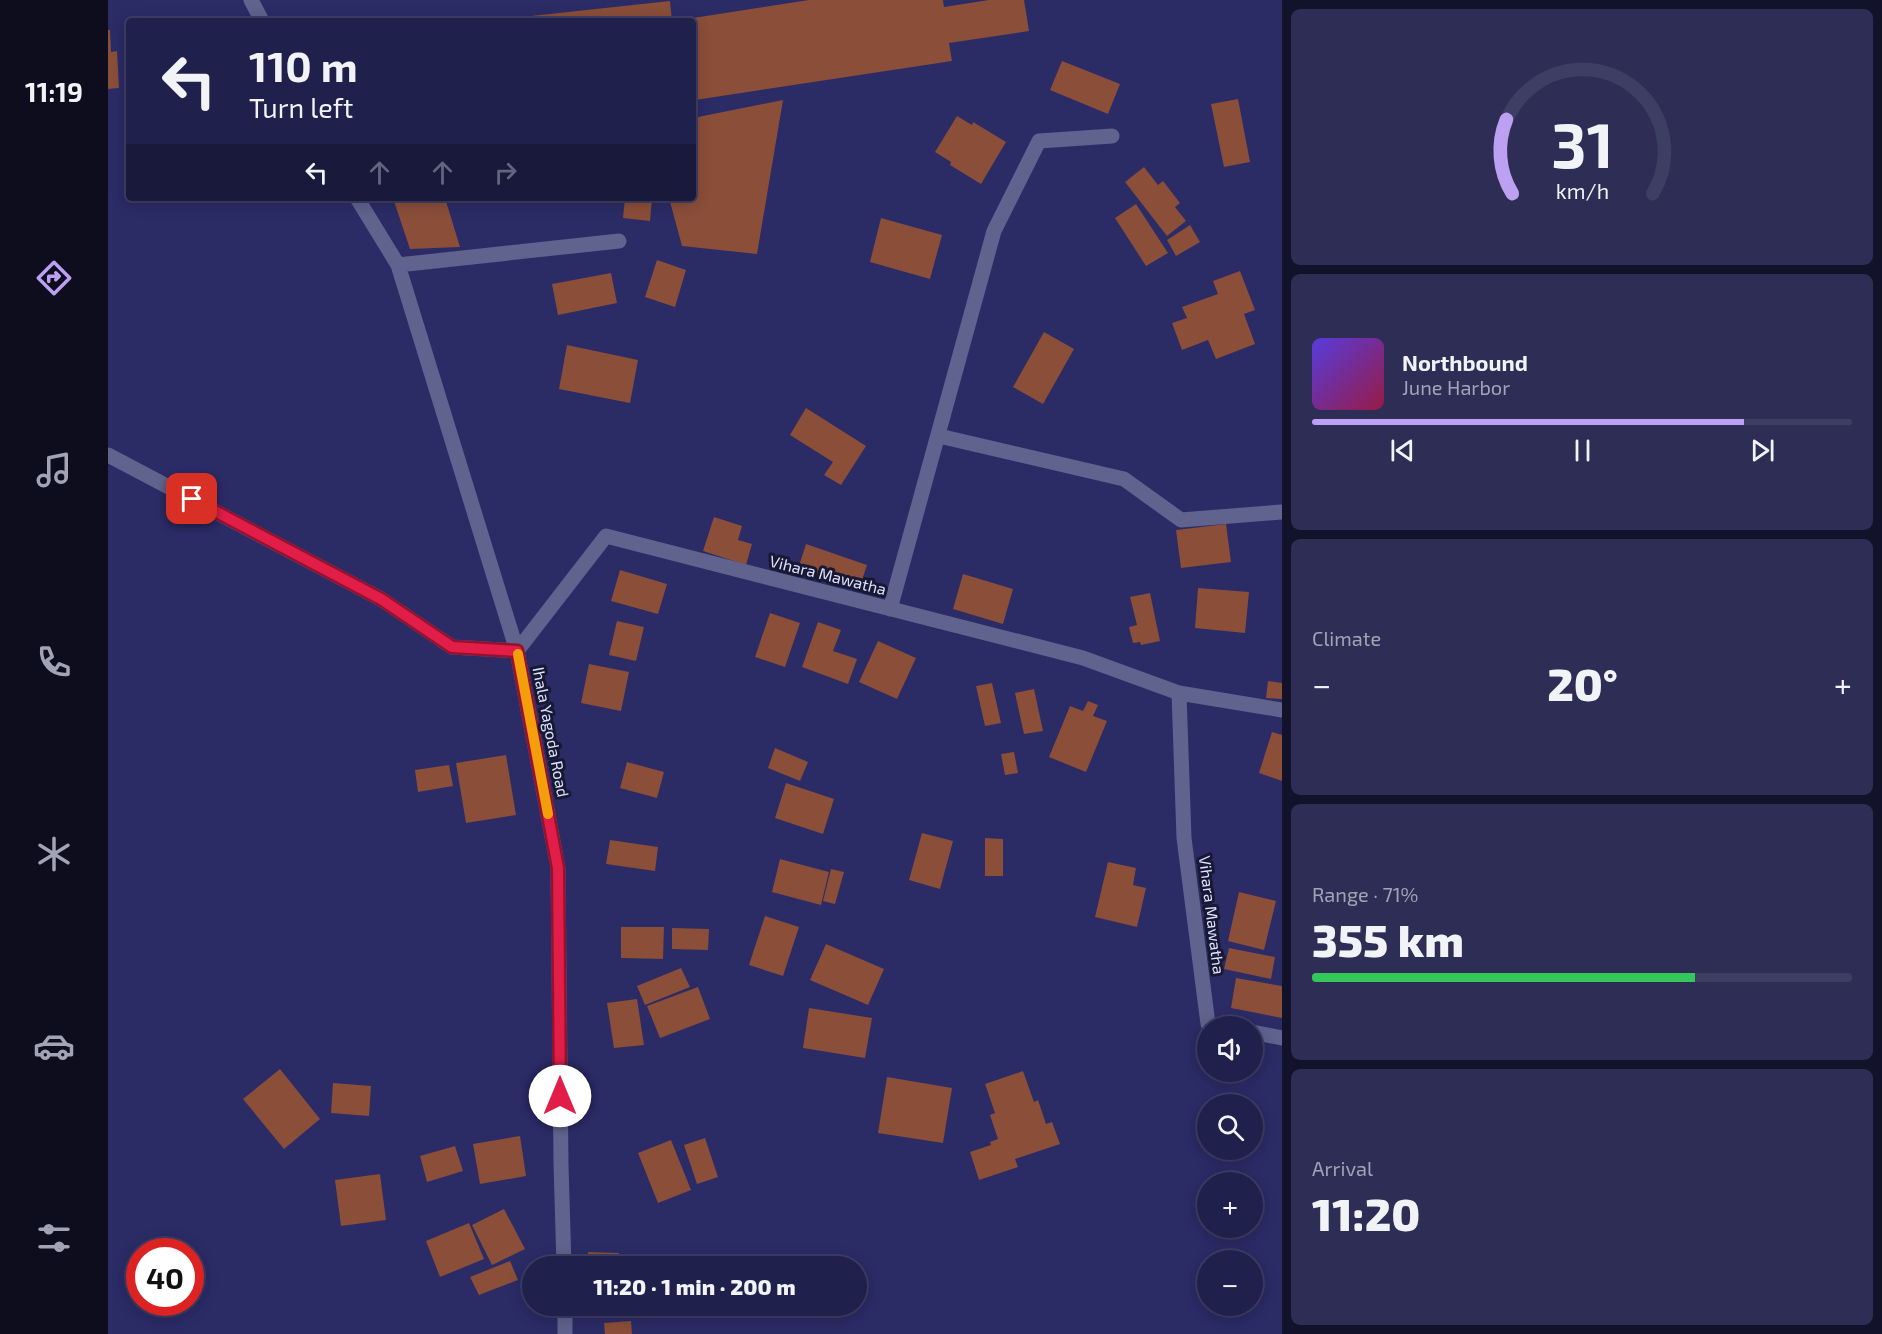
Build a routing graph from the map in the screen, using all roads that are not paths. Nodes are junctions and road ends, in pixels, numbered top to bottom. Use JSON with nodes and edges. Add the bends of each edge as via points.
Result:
{"nodes":[{"id":1,"x":251,"y":0,"type":"edge"},
{"id":2,"x":260,"y":18,"type":"edge"},
{"id":3,"x":1112,"y":136,"type":"dead end"},
{"id":4,"x":359,"y":201,"type":"edge"},
{"id":5,"x":619,"y":241,"type":"dead end"},
{"id":6,"x":398,"y":265,"type":"junction"},
{"id":7,"x":939,"y":436,"type":"junction"},
{"id":8,"x":108,"y":455,"type":"edge"},
{"id":9,"x":1281,"y":512,"type":"edge"},
{"id":10,"x":890,"y":609,"type":"junction"},
{"id":11,"x":517,"y":651,"type":"junction"},
{"id":12,"x":1179,"y":693,"type":"junction"},
{"id":13,"x":1282,"y":710,"type":"edge"},
{"id":14,"x":1207,"y":1016,"type":"edge"},
{"id":15,"x":1263,"y":1034,"type":"edge"},
{"id":16,"x":1282,"y":1038,"type":"edge"},
{"id":17,"x":564,"y":1256,"type":"edge"},
{"id":18,"x":565,"y":1316,"type":"edge"},
{"id":19,"x":566,"y":1334,"type":"edge"}],
"edges":[{"from":1,"to":2,"type":"street"},
{"from":3,"to":7,"type":"street","via":[[1039,141],[994,231]]},
{"from":4,"to":6,"type":"street","name":"Ihala Yagoda Road"},
{"from":5,"to":6,"type":"street"},
{"from":6,"to":11,"type":"street","name":"Ihala Yagoda Road"},
{"from":7,"to":9,"type":"street","via":[[1124,479],[1181,520]]},
{"from":7,"to":10,"type":"street"},
{"from":8,"to":11,"type":"street","via":[[381,599],[452,647]]},
{"from":10,"to":11,"type":"street","name":"Vihara Mawatha","via":[[606,536]]},
{"from":10,"to":12,"type":"street","name":"Vihara Mawatha","via":[[1083,658]]},
{"from":11,"to":17,"type":"street","name":"Ihala Yagoda Road","via":[[558,868]]},
{"from":12,"to":13,"type":"street","name":"Vihara Mawatha"},
{"from":12,"to":14,"type":"street","name":"Vihara Mawatha","via":[[1184,838]]},
{"from":15,"to":16,"type":"street"},
{"from":18,"to":19,"type":"street"}]}
